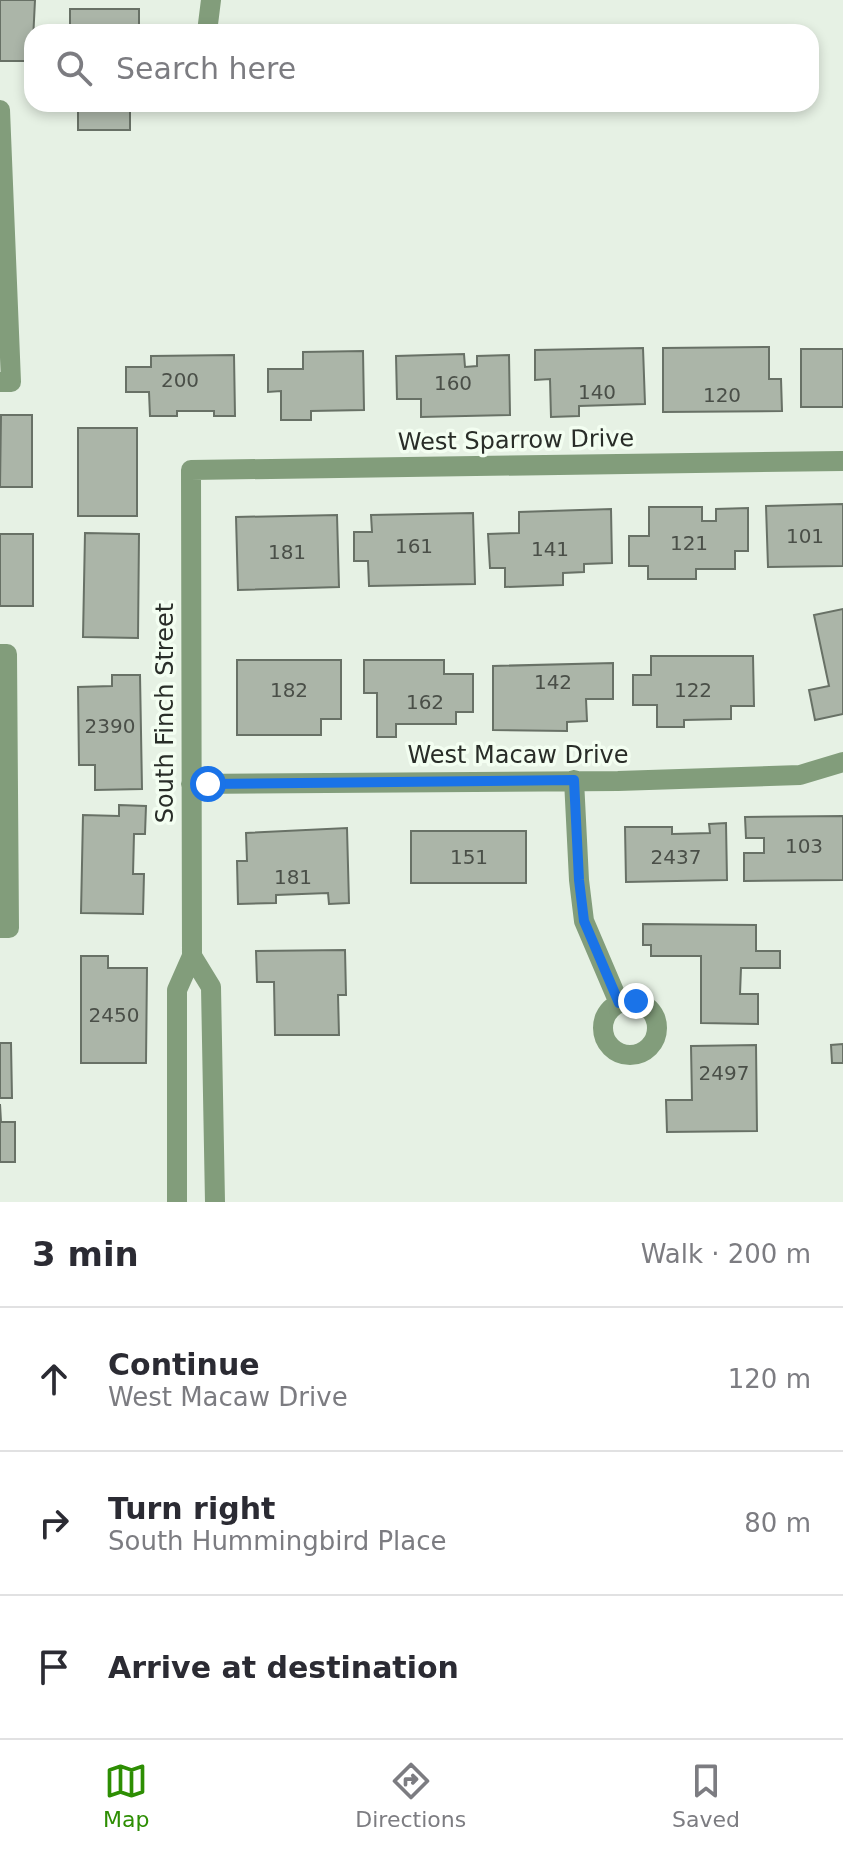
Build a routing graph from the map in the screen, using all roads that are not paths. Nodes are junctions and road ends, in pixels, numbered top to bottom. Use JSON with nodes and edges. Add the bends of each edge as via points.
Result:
{"nodes":[{"id":1,"x":211,"y":0,"type":"edge"},
{"id":2,"x":208,"y":24,"type":"edge"},
{"id":3,"x":1,"y":110,"type":"edge"},
{"id":4,"x":6,"y":382,"type":"edge"},
{"id":5,"x":843,"y":461,"type":"edge"},
{"id":6,"x":191,"y":470,"type":"joint"},
{"id":7,"x":3,"y":654,"type":"edge"},
{"id":8,"x":843,"y":762,"type":"edge"},
{"id":9,"x":574,"y":780,"type":"junction"},
{"id":10,"x":191,"y":784,"type":"junction"},
{"id":11,"x":5,"y":928,"type":"edge"},
{"id":12,"x":192,"y":956,"type":"junction"},
{"id":13,"x":619,"y":1003,"type":"dead end"},
{"id":14,"x":177,"y":1202,"type":"edge"},
{"id":15,"x":215,"y":1202,"type":"edge"}],
"edges":[{"from":1,"to":2,"type":"street"},
{"from":3,"to":4,"type":"street"},
{"from":5,"to":6,"type":"street","name":"West Sparrow Drive"},
{"from":6,"to":10,"type":"street","name":"South Finch Street"},
{"from":7,"to":11,"type":"street"},
{"from":8,"to":9,"type":"street","name":"West Macaw Drive","via":[[800,775]]},
{"from":9,"to":10,"type":"street","name":"West Macaw Drive"},
{"from":9,"to":13,"type":"street","via":[[584,921]]},
{"from":10,"to":12,"type":"street","name":"South Finch Street"},
{"from":12,"to":14,"type":"street","name":"South Finch Street","via":[[177,990]]},
{"from":12,"to":15,"type":"street","name":"South Finch Street","via":[[211,987]]}]}
